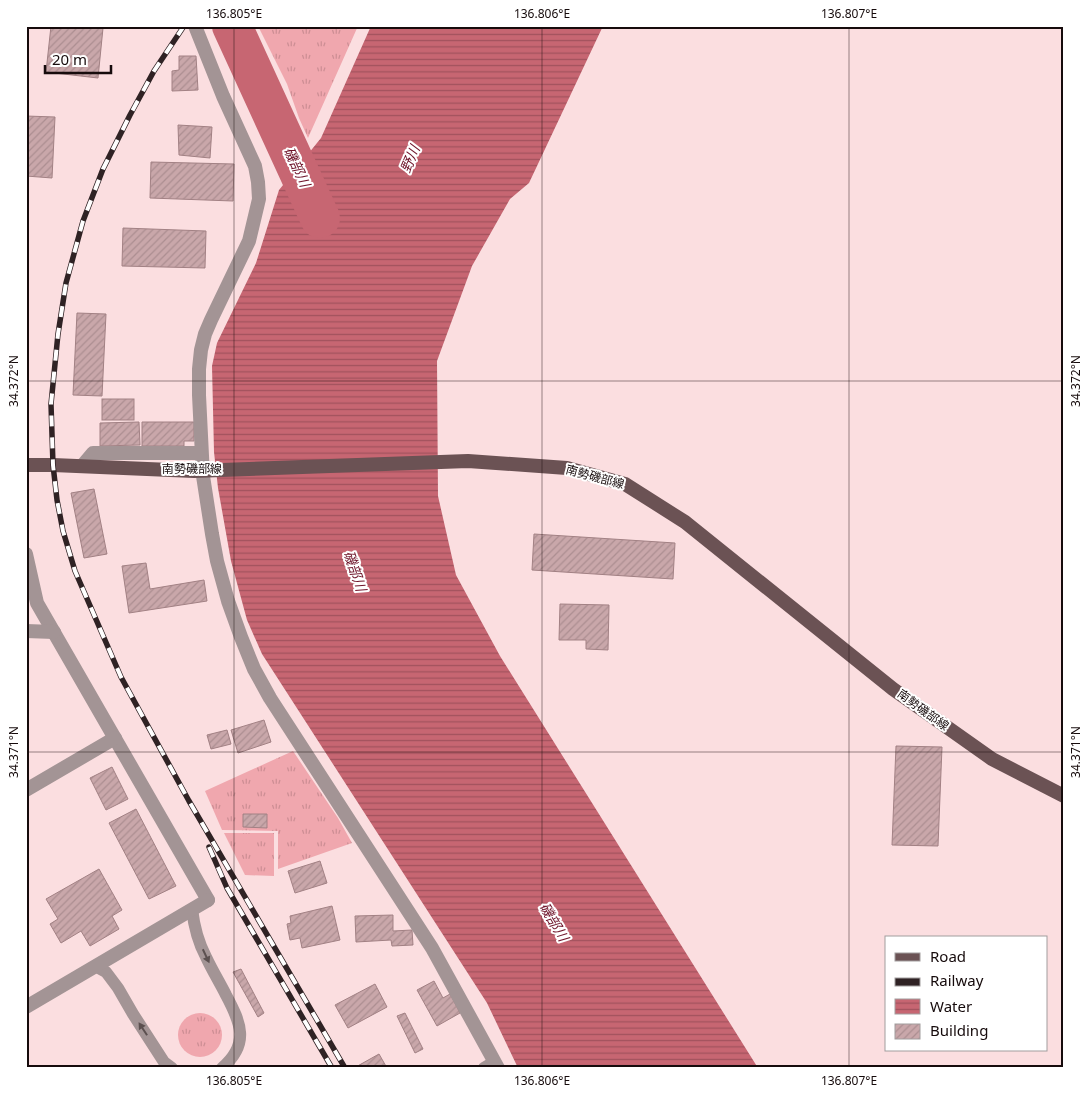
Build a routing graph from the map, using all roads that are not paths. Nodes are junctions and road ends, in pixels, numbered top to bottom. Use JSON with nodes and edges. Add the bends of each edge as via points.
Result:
{"nodes":[{"id":1,"x":196,"y":26,"type":"edge"},
{"id":2,"x":201,"y":453,"type":"junction"},
{"id":3,"x":26,"y":465,"type":"edge"},
{"id":4,"x":82,"y":466,"type":"junction"},
{"id":5,"x":26,"y":554,"type":"edge"},
{"id":6,"x":26,"y":631,"type":"edge"},
{"id":7,"x":54,"y":632,"type":"junction"},
{"id":8,"x":115,"y":738,"type":"junction"},
{"id":9,"x":26,"y":790,"type":"edge"},
{"id":10,"x":1064,"y":796,"type":"edge"},
{"id":11,"x":192,"y":909,"type":"junction"},
{"id":12,"x":95,"y":966,"type":"junction"},
{"id":13,"x":26,"y":1007,"type":"edge"},
{"id":14,"x":492,"y":1066,"type":"edge"},
{"id":15,"x":172,"y":1068,"type":"edge"},
{"id":16,"x":222,"y":1068,"type":"edge"}],
"edges":[{"from":1,"to":2,"type":"street","via":[[255,166],[259,200],[248,241],[211,320],[202,350],[199,369]]},
{"from":2,"to":4,"type":"street","via":[[93,453]]},
{"from":2,"to":14,"type":"street","via":[[218,561],[228,601],[254,669],[432,948]]},
{"from":3,"to":4,"type":"main road","name":"南勢磯部線"},
{"from":4,"to":10,"type":"main road","name":"南勢磯部線","via":[[194,471],[468,461],[567,468],[625,484],[686,522],[893,689],[992,760]]},
{"from":5,"to":7,"type":"street","via":[[37,603]]},
{"from":6,"to":7,"type":"street"},
{"from":7,"to":8,"type":"street"},
{"from":8,"to":9,"type":"street"},
{"from":8,"to":11,"type":"street","via":[[208,900]]},
{"from":11,"to":12,"type":"street"},
{"from":11,"to":16,"type":"lane","one_way":true,"via":[[194,928],[205,956],[240,1025],[238,1046]]},
{"from":12,"to":13,"type":"street"},
{"from":15,"to":12,"type":"lane","one_way":true,"via":[[164,1062],[106,972]]}]}
